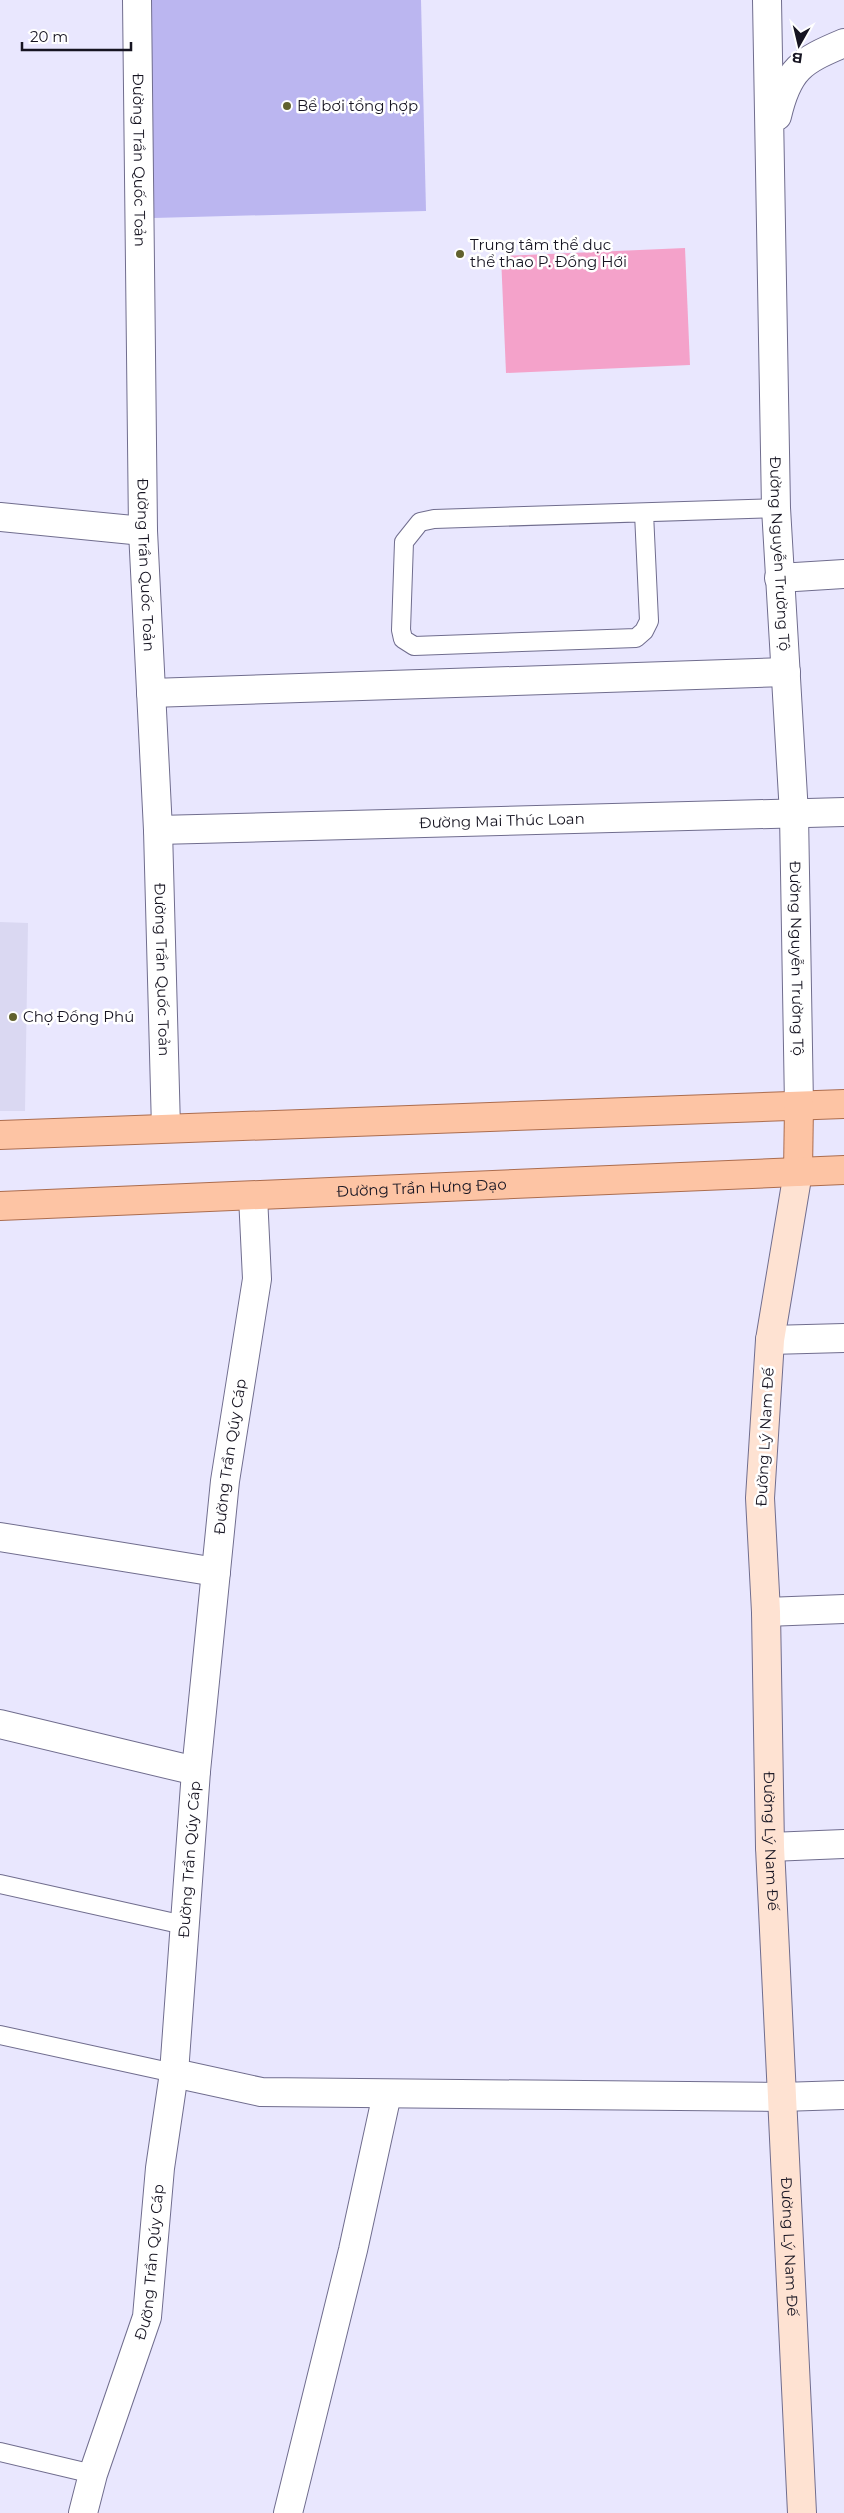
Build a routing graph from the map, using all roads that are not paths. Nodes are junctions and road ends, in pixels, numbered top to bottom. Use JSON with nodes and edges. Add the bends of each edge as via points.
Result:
{"nodes":[{"id":1,"x":137,"y":0,"type":"edge"},
{"id":2,"x":768,"y":0,"type":"edge"},
{"id":3,"x":844,"y":43,"type":"edge"},
{"id":4,"x":770,"y":147,"type":"junction"},
{"id":5,"x":776,"y":508,"type":"junction"},
{"id":6,"x":644,"y":514,"type":"junction"},
{"id":7,"x":0,"y":517,"type":"edge"},
{"id":8,"x":143,"y":531,"type":"junction"},
{"id":9,"x":844,"y":574,"type":"edge"},
{"id":10,"x":779,"y":578,"type":"junction"},
{"id":11,"x":786,"y":672,"type":"junction"},
{"id":12,"x":152,"y":693,"type":"junction"},
{"id":13,"x":844,"y":812,"type":"edge"},
{"id":14,"x":794,"y":814,"type":"junction"},
{"id":15,"x":158,"y":830,"type":"junction"},
{"id":16,"x":844,"y":1104,"type":"edge"},
{"id":17,"x":798,"y":1106,"type":"junction"},
{"id":18,"x":166,"y":1128,"type":"junction"},
{"id":19,"x":0,"y":1135,"type":"edge"},
{"id":20,"x":844,"y":1170,"type":"edge"},
{"id":21,"x":798,"y":1172,"type":"junction"},
{"id":22,"x":253,"y":1196,"type":"junction"},
{"id":23,"x":0,"y":1206,"type":"edge"},
{"id":24,"x":844,"y":1338,"type":"edge"},
{"id":25,"x":770,"y":1340,"type":"junction"},
{"id":26,"x":0,"y":1537,"type":"edge"},
{"id":27,"x":216,"y":1572,"type":"junction"},
{"id":28,"x":844,"y":1609,"type":"edge"},
{"id":29,"x":766,"y":1612,"type":"junction"},
{"id":30,"x":0,"y":1724,"type":"edge"},
{"id":31,"x":196,"y":1771,"type":"junction"},
{"id":32,"x":844,"y":1844,"type":"edge"},
{"id":33,"x":770,"y":1847,"type":"junction"},
{"id":34,"x":0,"y":1884,"type":"edge"},
{"id":35,"x":184,"y":1925,"type":"junction"},
{"id":36,"x":0,"y":2035,"type":"edge"},
{"id":37,"x":174,"y":2073,"type":"junction"},
{"id":38,"x":387,"y":2094,"type":"junction"},
{"id":39,"x":844,"y":2095,"type":"edge"},
{"id":40,"x":781,"y":2097,"type":"junction"},
{"id":41,"x":0,"y":2452,"type":"edge"},
{"id":42,"x":93,"y":2474,"type":"junction"},
{"id":43,"x":83,"y":2513,"type":"edge"},
{"id":44,"x":288,"y":2513,"type":"edge"},
{"id":45,"x":802,"y":2513,"type":"edge"}],
"edges":[{"from":1,"to":8,"type":"street","name":"Đường Trần Quốc Toản"},
{"from":2,"to":4,"type":"street","name":"Đường Nguyễn Trường Tộ"},
{"from":3,"to":4,"type":"street","via":[[815,55],[790,77],[783,92]]},
{"from":4,"to":5,"type":"street","name":"Đường Nguyễn Trường Tộ"},
{"from":5,"to":6,"type":"lane"},
{"from":5,"to":10,"type":"street","name":"Đường Nguyễn Trường Tộ"},
{"from":6,"to":6,"type":"lane","via":[[420,522],[404,542],[400,630],[403,639],[414,646],[636,638],[649,621]]},
{"from":7,"to":8,"type":"street"},
{"from":8,"to":12,"type":"street","name":"Đường Trần Quốc Toản"},
{"from":9,"to":10,"type":"street"},
{"from":10,"to":11,"type":"street","name":"Đường Nguyễn Trường Tộ"},
{"from":11,"to":12,"type":"street"},
{"from":11,"to":14,"type":"street","name":"Đường Nguyễn Trường Tộ"},
{"from":12,"to":15,"type":"street","name":"Đường Trần Quốc Toản"},
{"from":13,"to":14,"type":"street","name":"Đường Mai Thúc Loan"},
{"from":14,"to":15,"type":"street","name":"Đường Mai Thúc Loan"},
{"from":14,"to":17,"type":"street","name":"Đường Nguyễn Trường Tộ"},
{"from":15,"to":18,"type":"street","name":"Đường Trần Quốc Toản"},
{"from":16,"to":17,"type":"main road"},
{"from":17,"to":18,"type":"main road"},
{"from":17,"to":21,"type":"main road"},
{"from":18,"to":19,"type":"main road"},
{"from":20,"to":21,"type":"main road","name":"Đường Trần Hưng Đạo"},
{"from":21,"to":22,"type":"main road","name":"Đường Trần Hưng Đạo"},
{"from":21,"to":25,"type":"street","name":"Đường Lý Nam Đế"},
{"from":22,"to":23,"type":"main road","name":"Đường Trần Hưng Đạo"},
{"from":22,"to":27,"type":"street","name":"Đường Trần Qúy Cáp","via":[[257,1279],[225,1481]]},
{"from":24,"to":25,"type":"street"},
{"from":25,"to":29,"type":"street","name":"Đường Lý Nam Đế","via":[[760,1498]]},
{"from":26,"to":27,"type":"street"},
{"from":27,"to":31,"type":"street","name":"Đường Trần Qúy Cáp"},
{"from":28,"to":29,"type":"street"},
{"from":29,"to":33,"type":"street","name":"Đường Lý Nam Đế"},
{"from":30,"to":31,"type":"street"},
{"from":31,"to":35,"type":"street","name":"Đường Trần Qúy Cáp"},
{"from":32,"to":33,"type":"street"},
{"from":33,"to":40,"type":"street","name":"Đường Lý Nam Đế"},
{"from":34,"to":35,"type":"lane"},
{"from":35,"to":37,"type":"street","name":"Đường Trần Qúy Cáp"},
{"from":36,"to":37,"type":"lane"},
{"from":37,"to":38,"type":"street","via":[[261,2092]]},
{"from":37,"to":42,"type":"street","name":"Đường Trần Qúy Cáp","via":[[160,2168],[147,2317]]},
{"from":38,"to":40,"type":"street"},
{"from":38,"to":44,"type":"street","via":[[353,2250]]},
{"from":39,"to":40,"type":"street"},
{"from":40,"to":45,"type":"street","name":"Đường Lý Nam Đế"},
{"from":41,"to":42,"type":"lane"},
{"from":42,"to":43,"type":"street","name":"Đường Trần Qúy Cáp"}]}
